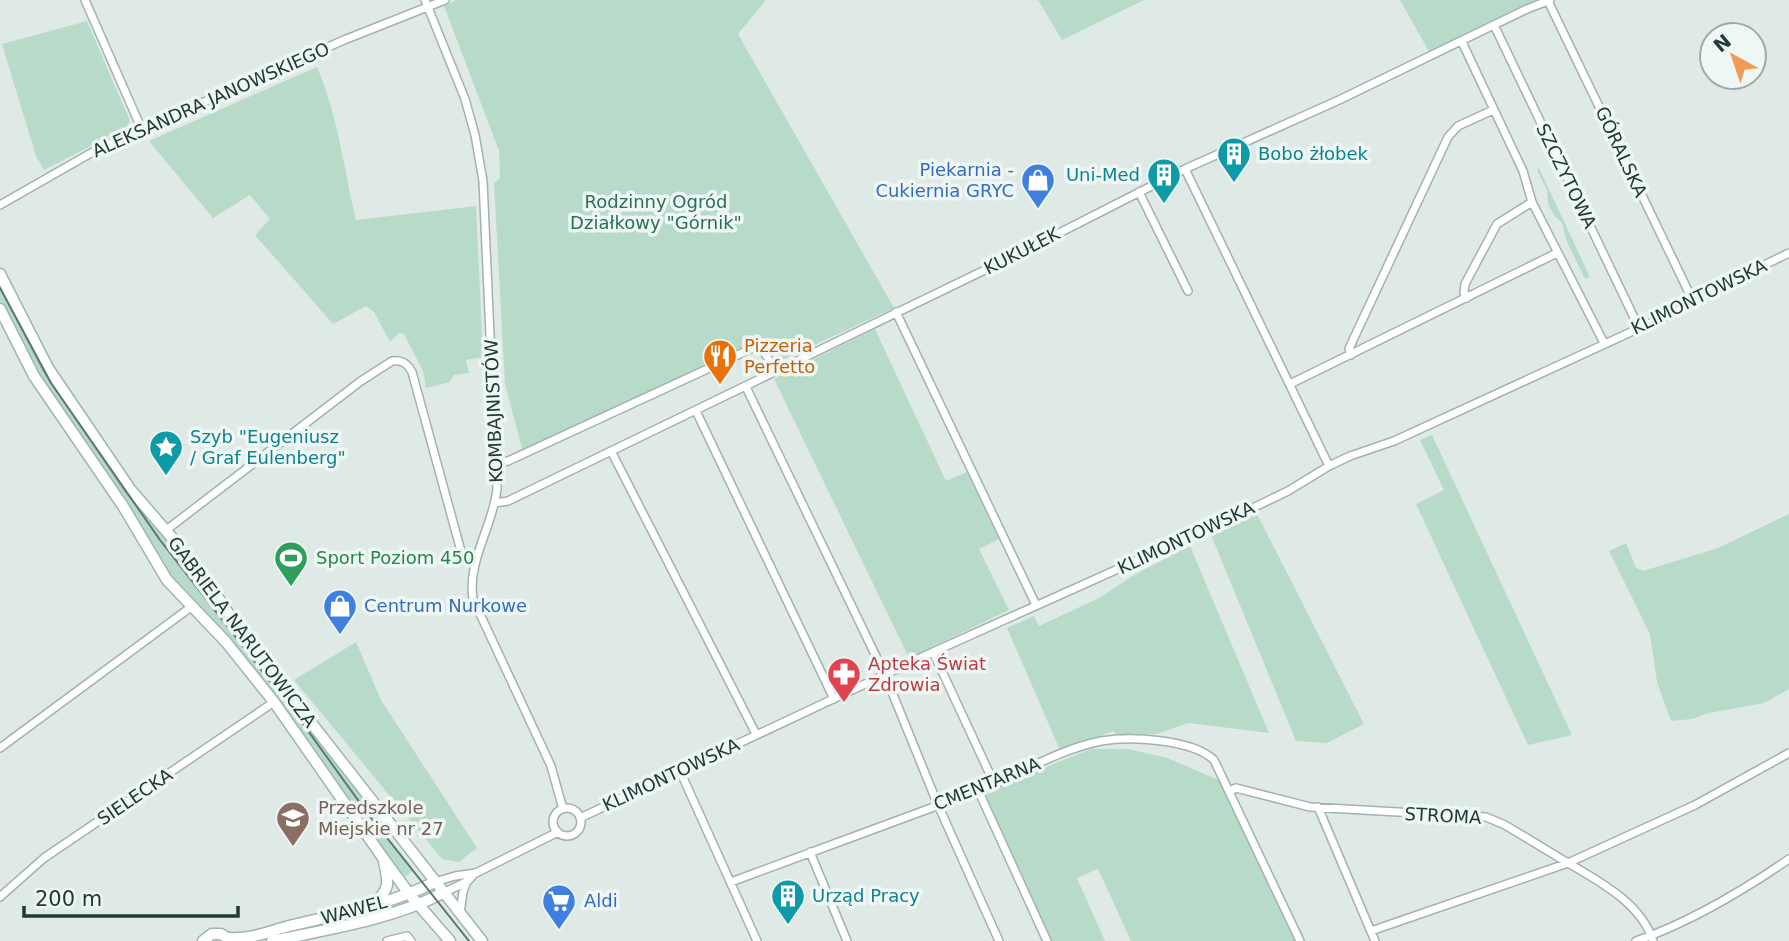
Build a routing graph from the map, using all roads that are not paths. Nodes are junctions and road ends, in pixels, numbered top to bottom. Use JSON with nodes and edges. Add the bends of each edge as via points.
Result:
{"nodes":[{"id":1,"x":85,"y":0,"type":"edge"},
{"id":2,"x":445,"y":0,"type":"edge"},
{"id":3,"x":1549,"y":0,"type":"edge"},
{"id":4,"x":427,"y":4,"type":"edge"},
{"id":5,"x":1494,"y":25,"type":"junction"},
{"id":6,"x":1462,"y":42,"type":"junction"},
{"id":7,"x":1493,"y":110,"type":"junction"},
{"id":8,"x":142,"y":130,"type":"junction"},
{"id":9,"x":1185,"y":169,"type":"junction"},
{"id":10,"x":1139,"y":192,"type":"junction"},
{"id":11,"x":1532,"y":202,"type":"junction"},
{"id":12,"x":0,"y":205,"type":"edge"},
{"id":13,"x":1557,"y":253,"type":"junction"},
{"id":14,"x":1789,"y":253,"type":"edge"},
{"id":15,"x":0,"y":274,"type":"edge"},
{"id":16,"x":1188,"y":291,"type":"dead end"},
{"id":17,"x":1467,"y":298,"type":"junction"},
{"id":18,"x":1694,"y":303,"type":"junction"},
{"id":19,"x":0,"y":309,"type":"edge"},
{"id":20,"x":897,"y":312,"type":"junction"},
{"id":21,"x":1639,"y":328,"type":"junction"},
{"id":22,"x":1604,"y":343,"type":"junction"},
{"id":23,"x":1351,"y":355,"type":"junction"},
{"id":24,"x":776,"y":372,"type":"junction"},
{"id":25,"x":1290,"y":384,"type":"junction"},
{"id":26,"x":746,"y":387,"type":"junction"},
{"id":27,"x":696,"y":411,"type":"junction"},
{"id":28,"x":611,"y":451,"type":"junction"},
{"id":29,"x":497,"y":463,"type":"junction"},
{"id":30,"x":1329,"y":466,"type":"junction"},
{"id":31,"x":495,"y":503,"type":"junction"},
{"id":32,"x":165,"y":531,"type":"junction"},
{"id":33,"x":476,"y":560,"type":"junction"},
{"id":34,"x":1036,"y":605,"type":"junction"},
{"id":35,"x":191,"y":607,"type":"junction"},
{"id":36,"x":933,"y":652,"type":"junction"},
{"id":37,"x":885,"y":675,"type":"junction"},
{"id":38,"x":834,"y":699,"type":"junction"},
{"id":39,"x":274,"y":702,"type":"junction"},
{"id":40,"x":756,"y":734,"type":"junction"},
{"id":41,"x":0,"y":748,"type":"edge"},
{"id":42,"x":1789,"y":753,"type":"edge"},
{"id":43,"x":680,"y":771,"type":"junction"},
{"id":44,"x":994,"y":783,"type":"junction"},
{"id":45,"x":978,"y":790,"type":"junction"},
{"id":46,"x":1230,"y":791,"type":"junction"},
{"id":47,"x":937,"y":805,"type":"junction"},
{"id":48,"x":1318,"y":807,"type":"junction"},
{"id":49,"x":564,"y":809,"type":"junction"},
{"id":50,"x":580,"y":818,"type":"junction"},
{"id":51,"x":558,"y":832,"type":"junction"},
{"id":52,"x":810,"y":852,"type":"junction"},
{"id":53,"x":383,"y":858,"type":"junction"},
{"id":54,"x":1789,"y":859,"type":"edge"},
{"id":55,"x":1568,"y":863,"type":"junction"},
{"id":56,"x":476,"y":873,"type":"junction"},
{"id":57,"x":468,"y":881,"type":"junction"},
{"id":58,"x":435,"y":882,"type":"junction"},
{"id":59,"x":731,"y":882,"type":"junction"},
{"id":60,"x":443,"y":893,"type":"junction"},
{"id":61,"x":410,"y":895,"type":"junction"},
{"id":62,"x":0,"y":897,"type":"edge"},
{"id":63,"x":419,"y":905,"type":"junction"},
{"id":64,"x":372,"y":906,"type":"junction"},
{"id":65,"x":460,"y":914,"type":"junction"},
{"id":66,"x":1371,"y":931,"type":"junction"},
{"id":67,"x":1652,"y":938,"type":"edge"},
{"id":68,"x":231,"y":939,"type":"edge"},
{"id":69,"x":203,"y":941,"type":"edge"},
{"id":70,"x":272,"y":941,"type":"edge"},
{"id":71,"x":387,"y":941,"type":"edge"},
{"id":72,"x":411,"y":941,"type":"edge"},
{"id":73,"x":450,"y":941,"type":"edge"},
{"id":74,"x":482,"y":941,"type":"edge"},
{"id":75,"x":757,"y":941,"type":"edge"},
{"id":76,"x":848,"y":941,"type":"edge"},
{"id":77,"x":999,"y":941,"type":"edge"},
{"id":78,"x":1047,"y":941,"type":"edge"},
{"id":79,"x":1300,"y":941,"type":"edge"},
{"id":80,"x":1375,"y":941,"type":"edge"},
{"id":81,"x":1636,"y":941,"type":"edge"}],
"edges":[{"from":1,"to":8,"type":"street"},
{"from":2,"to":4,"type":"street","name":"ALEKSANDRA JANOWSKIEGO"},
{"from":3,"to":5,"type":"street","name":"KUKUŁEK"},
{"from":3,"to":18,"type":"street","name":"GÓRALSKA"},
{"from":4,"to":8,"type":"street","name":"ALEKSANDRA JANOWSKIEGO"},
{"from":4,"to":29,"type":"street","name":"KOMBAJNISTÓW","via":[[465,99],[483,181]]},
{"from":5,"to":6,"type":"street","name":"KUKUŁEK"},
{"from":5,"to":21,"type":"street","name":"SZCZYTOWA"},
{"from":6,"to":7,"type":"street"},
{"from":6,"to":9,"type":"street","name":"KUKUŁEK"},
{"from":7,"to":11,"type":"street","via":[[1523,171]]},
{"from":7,"to":23,"type":"street","via":[[1458,126],[1448,137],[1353,340]]},
{"from":8,"to":12,"type":"street","name":"ALEKSANDRA JANOWSKIEGO","via":[[98,149]]},
{"from":9,"to":10,"type":"street","name":"KUKUŁEK"},
{"from":9,"to":25,"type":"street"},
{"from":10,"to":16,"type":"street"},
{"from":10,"to":20,"type":"street","name":"KUKUŁEK"},
{"from":11,"to":13,"type":"street"},
{"from":11,"to":17,"type":"street","via":[[1494,228],[1465,284]]},
{"from":13,"to":17,"type":"street"},
{"from":13,"to":22,"type":"street"},
{"from":14,"to":18,"type":"street","name":"KLIMONTOWSKA"},
{"from":15,"to":32,"type":"street","name":"GABRIELA NARUTOWICZA","via":[[48,368],[130,489]]},
{"from":17,"to":23,"type":"street"},
{"from":18,"to":21,"type":"street","name":"KLIMONTOWSKA"},
{"from":19,"to":35,"type":"street","name":"GABRIELA NARUTOWICZA","via":[[34,376],[123,506],[167,580]]},
{"from":20,"to":24,"type":"street","name":"KUKUŁEK"},
{"from":20,"to":34,"type":"street"},
{"from":21,"to":22,"type":"street","name":"KLIMONTOWSKA"},
{"from":22,"to":30,"type":"street","name":"KLIMONTOWSKA","via":[[1406,436]]},
{"from":23,"to":25,"type":"street"},
{"from":24,"to":26,"type":"street","name":"KUKUŁEK"},
{"from":24,"to":29,"type":"street","via":[[762,349],[755,347]]},
{"from":25,"to":30,"type":"street"},
{"from":26,"to":27,"type":"street","name":"KUKUŁEK"},
{"from":26,"to":37,"type":"street"},
{"from":27,"to":28,"type":"street","name":"KUKUŁEK"},
{"from":27,"to":38,"type":"street"},
{"from":28,"to":31,"type":"street","name":"KUKUŁEK"},
{"from":28,"to":40,"type":"street"},
{"from":29,"to":31,"type":"street","name":"KOMBAJNISTÓW"},
{"from":30,"to":34,"type":"street","name":"KLIMONTOWSKA","via":[[1252,509]]},
{"from":31,"to":33,"type":"street","name":"KOMBAJNISTÓW"},
{"from":32,"to":33,"type":"street","via":[[351,388],[397,360],[412,372],[461,551]]},
{"from":32,"to":58,"type":"street","name":"GABRIELA NARUTOWICZA","via":[[199,569],[244,637]]},
{"from":33,"to":49,"type":"street","name":"KOMBAJNISTÓW","via":[[471,588],[475,607],[551,766]]},
{"from":34,"to":36,"type":"street","name":"KLIMONTOWSKA"},
{"from":35,"to":39,"type":"street","name":"GABRIELA NARUTOWICZA"},
{"from":35,"to":41,"type":"street"},
{"from":36,"to":37,"type":"street","name":"KLIMONTOWSKA"},
{"from":36,"to":44,"type":"street"},
{"from":37,"to":38,"type":"street","name":"KLIMONTOWSKA"},
{"from":37,"to":47,"type":"street"},
{"from":38,"to":40,"type":"street","name":"KLIMONTOWSKA"},
{"from":39,"to":53,"type":"street","name":"GABRIELA NARUTOWICZA"},
{"from":39,"to":62,"type":"street","name":"SIELECKA","via":[[44,858]]},
{"from":40,"to":43,"type":"street","name":"KLIMONTOWSKA"},
{"from":42,"to":55,"type":"street","via":[[1695,805]]},
{"from":43,"to":50,"type":"street","name":"KLIMONTOWSKA"},
{"from":43,"to":59,"type":"street"},
{"from":44,"to":45,"type":"street","name":"CMENTARNA"},
{"from":44,"to":46,"type":"street","name":"CMENTARNA","via":[[1103,741],[1161,741],[1209,754]]},
{"from":45,"to":47,"type":"street","name":"CMENTARNA"},
{"from":45,"to":78,"type":"street"},
{"from":46,"to":48,"type":"street","name":"STROMA","via":[[1236,788]]},
{"from":46,"to":79,"type":"street","name":"CMENTARNA"},
{"from":47,"to":52,"type":"street","name":"CMENTARNA"},
{"from":47,"to":77,"type":"street"},
{"from":48,"to":55,"type":"street","name":"STROMA","via":[[1486,817]]},
{"from":48,"to":66,"type":"street"},
{"from":49,"to":50,"type":"street","via":[[574,810]]},
{"from":49,"to":51,"type":"street","via":[[554,819]]},
{"from":50,"to":51,"type":"street","via":[[576,832],[565,836]]},
{"from":51,"to":56,"type":"street"},
{"from":52,"to":59,"type":"street","name":"CMENTARNA"},
{"from":52,"to":76,"type":"street"},
{"from":53,"to":61,"type":"street","name":"GABRIELA NARUTOWICZA"},
{"from":53,"to":64,"type":"street","via":[[388,885]]},
{"from":54,"to":67,"type":"street"},
{"from":55,"to":66,"type":"street"},
{"from":55,"to":67,"type":"street","name":"STROMA","via":[[1624,900]]},
{"from":56,"to":57,"type":"street"},
{"from":56,"to":58,"type":"street"},
{"from":57,"to":60,"type":"street"},
{"from":57,"to":65,"type":"street"},
{"from":58,"to":60,"type":"street","name":"GABRIELA NARUTOWICZA"},
{"from":58,"to":61,"type":"street","name":"WAWEL"},
{"from":59,"to":75,"type":"street"},
{"from":60,"to":63,"type":"street","name":"WAWEL"},
{"from":60,"to":65,"type":"street","name":"GABRIELA NARUTOWICZA"},
{"from":61,"to":63,"type":"street","name":"GABRIELA NARUTOWICZA"},
{"from":61,"to":64,"type":"street","name":"WAWEL"},
{"from":63,"to":70,"type":"street","name":"WAWEL"},
{"from":63,"to":73,"type":"street","name":"GABRIELA NARUTOWICZA"},
{"from":64,"to":68,"type":"street","name":"WAWEL"},
{"from":65,"to":74,"type":"street","name":"GABRIELA NARUTOWICZA"},
{"from":66,"to":80,"type":"street"},
{"from":67,"to":81,"type":"street"},
{"from":68,"to":69,"type":"street","name":"WAWEL","via":[[212,933]]},
{"from":71,"to":72,"type":"street","via":[[407,936]]}]}
